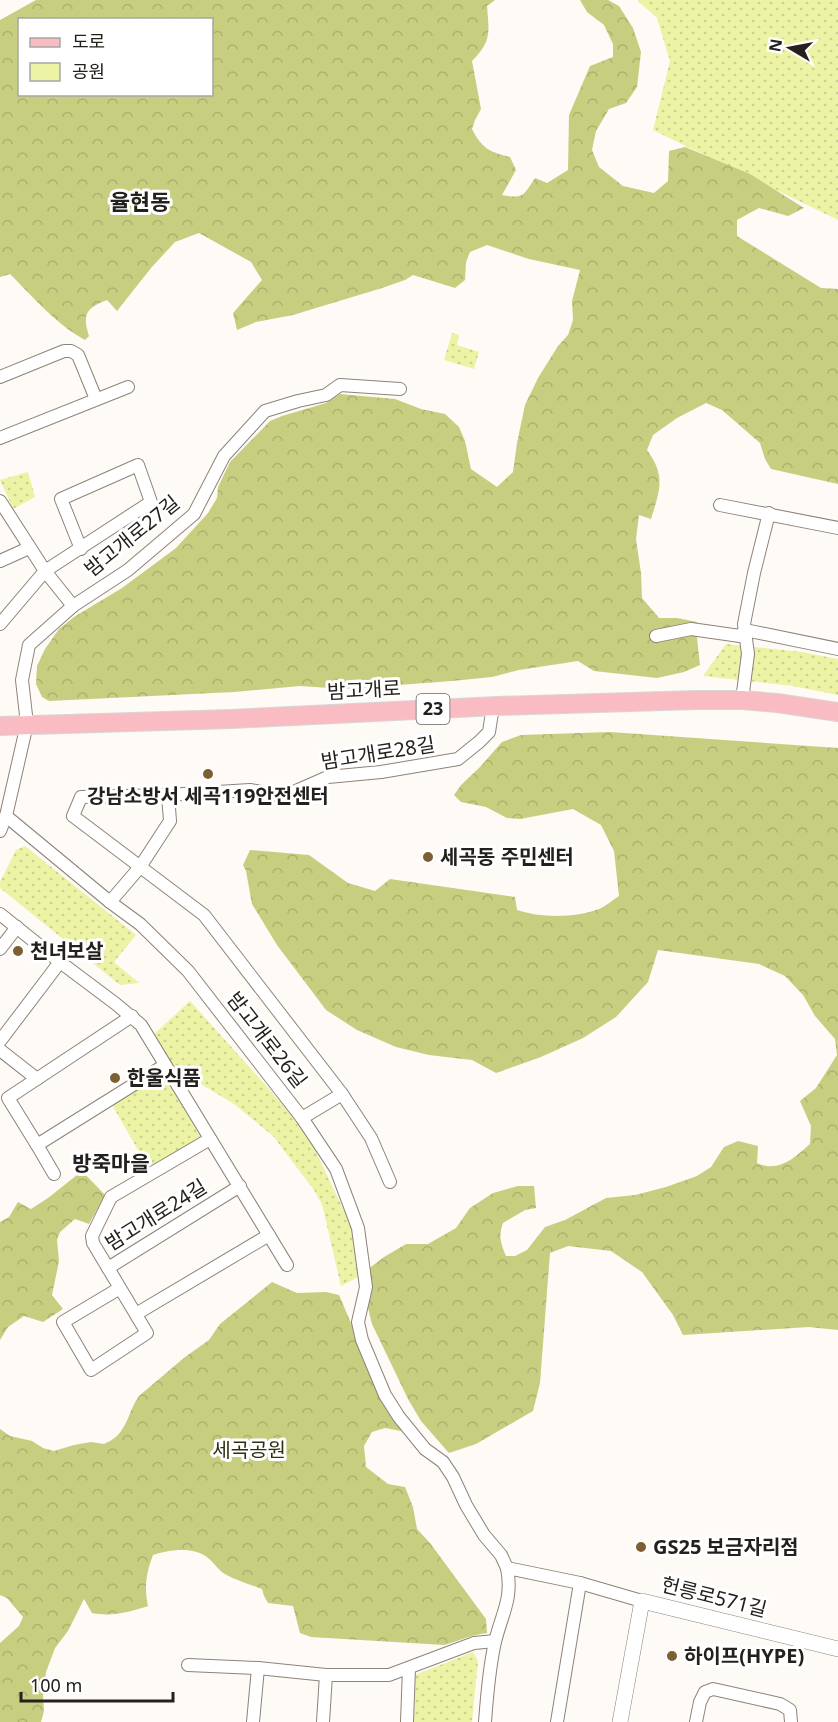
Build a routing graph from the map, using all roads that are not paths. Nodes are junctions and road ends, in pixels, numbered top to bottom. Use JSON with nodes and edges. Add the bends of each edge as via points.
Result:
{"nodes":[{"id":1,"x":0,"y":376,"type":"edge"},
{"id":2,"x":128,"y":387,"type":"dead end"},
{"id":3,"x":400,"y":389,"type":"dead end"},
{"id":4,"x":96,"y":399,"type":"junction"},
{"id":5,"x":0,"y":438,"type":"edge"},
{"id":6,"x":0,"y":501,"type":"edge"},
{"id":7,"x":720,"y":505,"type":"dead end"},
{"id":8,"x":769,"y":513,"type":"junction"},
{"id":9,"x":838,"y":528,"type":"edge"},
{"id":10,"x":29,"y":548,"type":"junction"},
{"id":11,"x":81,"y":549,"type":"junction"},
{"id":12,"x":0,"y":561,"type":"edge"},
{"id":13,"x":45,"y":571,"type":"junction"},
{"id":14,"x":73,"y":606,"type":"junction"},
{"id":15,"x":0,"y":624,"type":"edge"},
{"id":16,"x":745,"y":630,"type":"junction"},
{"id":17,"x":656,"y":636,"type":"dead end"},
{"id":18,"x":838,"y":649,"type":"edge"},
{"id":19,"x":742,"y":700,"type":"junction"},
{"id":20,"x":493,"y":706,"type":"junction"},
{"id":21,"x":838,"y":712,"type":"edge"},
{"id":22,"x":27,"y":724,"type":"junction"},
{"id":23,"x":0,"y":726,"type":"edge"},
{"id":24,"x":168,"y":795,"type":"junction"},
{"id":25,"x":6,"y":816,"type":"junction"},
{"id":26,"x":0,"y":831,"type":"edge"},
{"id":27,"x":140,"y":867,"type":"junction"},
{"id":28,"x":110,"y":902,"type":"junction"},
{"id":29,"x":0,"y":914,"type":"edge"},
{"id":30,"x":17,"y":927,"type":"junction"},
{"id":31,"x":0,"y":949,"type":"edge"},
{"id":32,"x":60,"y":962,"type":"junction"},
{"id":33,"x":132,"y":1016,"type":"junction"},
{"id":34,"x":0,"y":1041,"type":"edge"},
{"id":35,"x":0,"y":1050,"type":"edge"},
{"id":36,"x":165,"y":1065,"type":"junction"},
{"id":37,"x":37,"y":1079,"type":"junction"},
{"id":38,"x":342,"y":1094,"type":"junction"},
{"id":39,"x":302,"y":1118,"type":"junction"},
{"id":40,"x":210,"y":1140,"type":"junction"},
{"id":41,"x":37,"y":1144,"type":"junction"},
{"id":42,"x":54,"y":1174,"type":"dead end"},
{"id":43,"x":390,"y":1182,"type":"dead end"},
{"id":44,"x":240,"y":1186,"type":"junction"},
{"id":45,"x":269,"y":1235,"type":"junction"},
{"id":46,"x":287,"y":1265,"type":"dead end"},
{"id":47,"x":108,"y":1268,"type":"junction"},
{"id":48,"x":120,"y":1288,"type":"junction"},
{"id":49,"x":136,"y":1314,"type":"junction"},
{"id":50,"x":507,"y":1568,"type":"junction"},
{"id":51,"x":580,"y":1583,"type":"junction"},
{"id":52,"x":642,"y":1601,"type":"junction"},
{"id":53,"x":495,"y":1641,"type":"junction"},
{"id":54,"x":838,"y":1649,"type":"edge"},
{"id":55,"x":188,"y":1665,"type":"dead end"},
{"id":56,"x":258,"y":1668,"type":"junction"},
{"id":57,"x":409,"y":1668,"type":"junction"},
{"id":58,"x":326,"y":1675,"type":"junction"},
{"id":59,"x":253,"y":1722,"type":"edge"},
{"id":60,"x":324,"y":1722,"type":"edge"},
{"id":61,"x":407,"y":1722,"type":"edge"},
{"id":62,"x":485,"y":1722,"type":"edge"},
{"id":63,"x":557,"y":1722,"type":"edge"},
{"id":64,"x":620,"y":1722,"type":"edge"},
{"id":65,"x":696,"y":1722,"type":"edge"},
{"id":66,"x":791,"y":1722,"type":"edge"}],
"edges":[{"from":1,"to":4,"type":"street","via":[[71,351],[78,355]]},
{"from":2,"to":4,"type":"street"},
{"from":3,"to":14,"type":"street","name":"밤고개로27길","via":[[340,385],[326,395],[266,411],[224,456],[194,514],[128,570]]},
{"from":4,"to":5,"type":"street"},
{"from":6,"to":10,"type":"street"},
{"from":7,"to":8,"type":"street"},
{"from":8,"to":9,"type":"street"},
{"from":8,"to":16,"type":"street"},
{"from":10,"to":12,"type":"street"},
{"from":10,"to":13,"type":"street"},
{"from":11,"to":11,"type":"street","name":"밤고개로27길","via":[[151,502],[138,465],[61,499]]},
{"from":11,"to":13,"type":"street","name":"밤고개로27길"},
{"from":13,"to":14,"type":"street"},
{"from":13,"to":15,"type":"street","name":"밤고개로27길"},
{"from":14,"to":22,"type":"street","name":"밤고개로27길","via":[[29,645],[22,680]]},
{"from":16,"to":17,"type":"street","via":[[740,636],[692,629]]},
{"from":16,"to":18,"type":"street"},
{"from":16,"to":19,"type":"street","via":[[748,654]]},
{"from":19,"to":20,"type":"main road","name":"밤고개로","number":"23"},
{"from":19,"to":21,"type":"main road","name":"밤고개로","number":"23"},
{"from":20,"to":22,"type":"main road","name":"밤고개로","number":"23"},
{"from":20,"to":24,"type":"street","name":"밤고개로28길","via":[[489,732],[458,759],[328,777],[278,795],[250,790]]},
{"from":22,"to":23,"type":"main road","name":"밤고개로","number":"23"},
{"from":22,"to":25,"type":"street"},
{"from":24,"to":27,"type":"street","via":[[170,821]]},
{"from":24,"to":27,"type":"street","name":"밤고개로26길","via":[[81,797],[74,816]]},
{"from":25,"to":26,"type":"street"},
{"from":25,"to":28,"type":"street","name":"밤고개로26길"},
{"from":27,"to":28,"type":"street"},
{"from":27,"to":38,"type":"street","name":"밤고개로26길","via":[[204,915]]},
{"from":28,"to":39,"type":"street","name":"밤고개로26길","via":[[140,924],[188,971]]},
{"from":29,"to":30,"type":"street","name":"밤고개로24길"},
{"from":30,"to":31,"type":"street"},
{"from":30,"to":32,"type":"street","name":"밤고개로24길"},
{"from":32,"to":33,"type":"street","name":"밤고개로24길"},
{"from":32,"to":34,"type":"street"},
{"from":33,"to":36,"type":"street","name":"밤고개로24길"},
{"from":33,"to":37,"type":"street"},
{"from":35,"to":37,"type":"street"},
{"from":36,"to":40,"type":"street","name":"밤고개로24길"},
{"from":36,"to":41,"type":"street"},
{"from":37,"to":41,"type":"street","via":[[8,1098]]},
{"from":38,"to":39,"type":"street"},
{"from":38,"to":43,"type":"street","name":"밤고개로26길","via":[[371,1138]]},
{"from":39,"to":50,"type":"street","name":"밤고개로26길","via":[[336,1169],[358,1228],[366,1287],[358,1323],[385,1395],[425,1449],[443,1462]]},
{"from":40,"to":44,"type":"street","name":"밤고개로24길"},
{"from":40,"to":47,"type":"street","name":"밤고개로24길","via":[[111,1197],[92,1236]]},
{"from":41,"to":42,"type":"street"},
{"from":44,"to":45,"type":"street","name":"밤고개로24길"},
{"from":44,"to":47,"type":"street","name":"밤고개로24길"},
{"from":45,"to":46,"type":"street","name":"밤고개로24길"},
{"from":45,"to":49,"type":"street"},
{"from":47,"to":48,"type":"street","name":"밤고개로24길"},
{"from":48,"to":49,"type":"street","name":"밤고개로24길"},
{"from":48,"to":49,"type":"street","via":[[63,1322],[91,1370],[147,1333]]},
{"from":50,"to":51,"type":"street","name":"헌릉로571길"},
{"from":50,"to":53,"type":"street","via":[[508,1601]]},
{"from":51,"to":52,"type":"street","name":"헌릉로571길"},
{"from":51,"to":63,"type":"street"},
{"from":52,"to":54,"type":"street","name":"헌릉로571길"},
{"from":52,"to":64,"type":"street"},
{"from":53,"to":57,"type":"street","via":[[474,1643]]},
{"from":53,"to":62,"type":"street"},
{"from":55,"to":56,"type":"street"},
{"from":56,"to":58,"type":"street"},
{"from":56,"to":59,"type":"street"},
{"from":57,"to":58,"type":"street","via":[[389,1676]]},
{"from":57,"to":61,"type":"street"},
{"from":58,"to":60,"type":"street"},
{"from":65,"to":66,"type":"street","via":[[705,1692],[713,1689],[780,1704],[790,1710]]}]}
